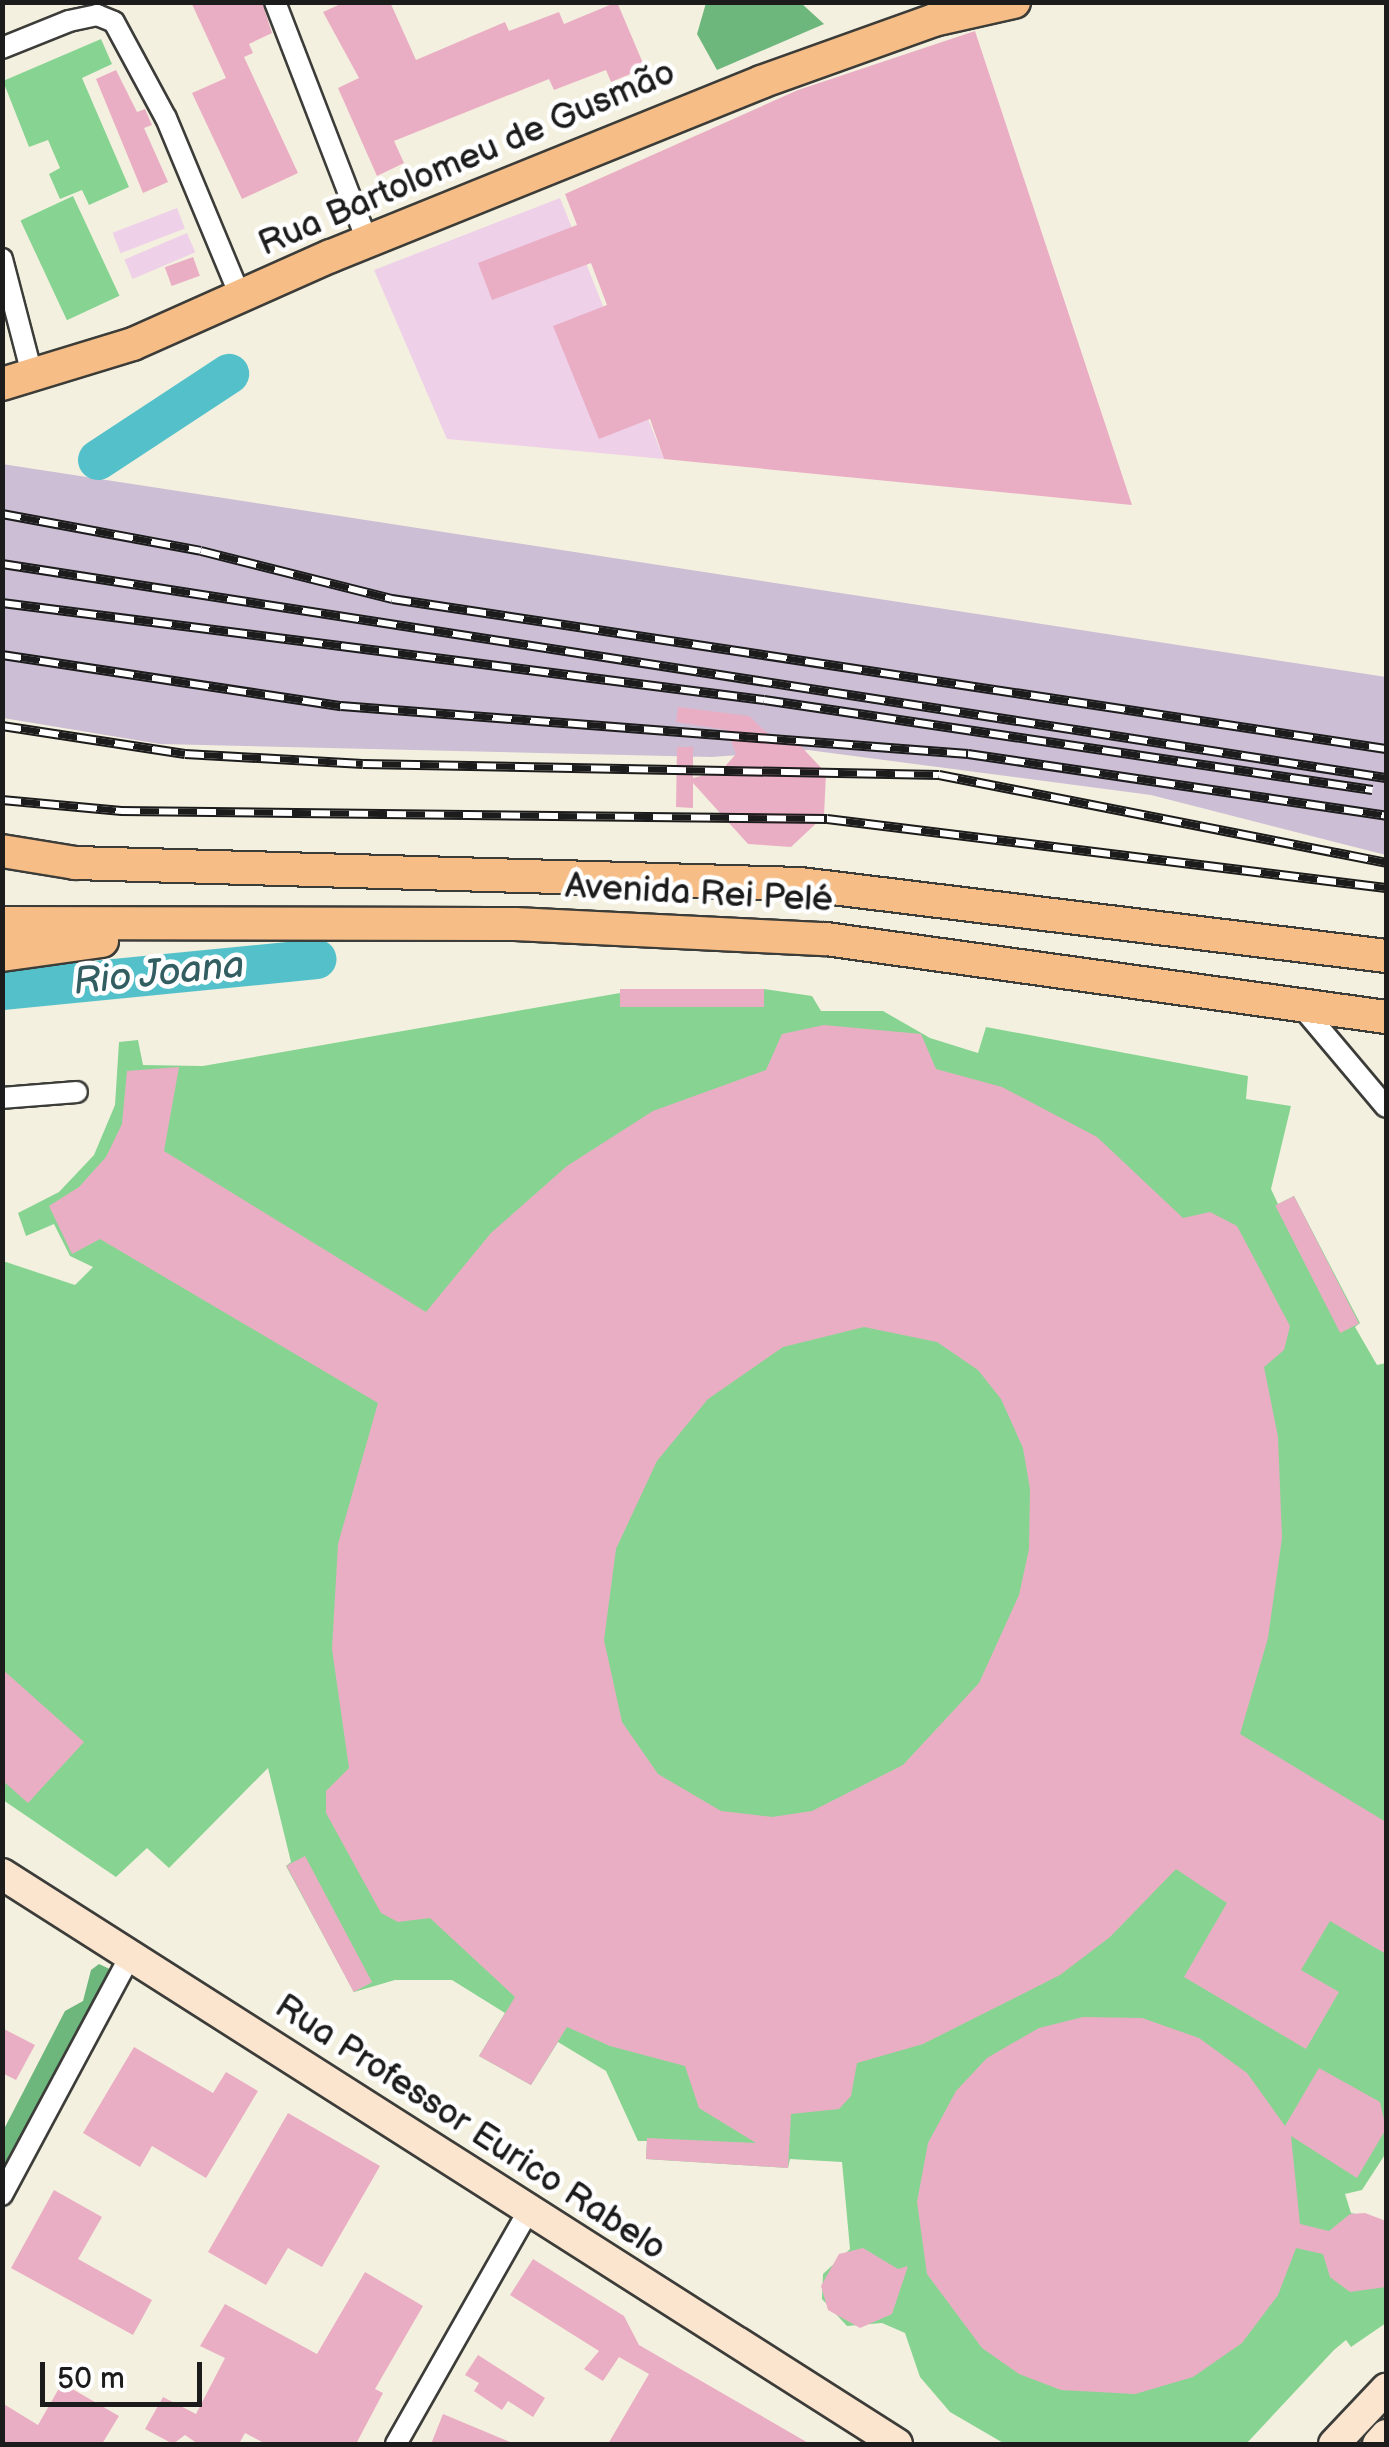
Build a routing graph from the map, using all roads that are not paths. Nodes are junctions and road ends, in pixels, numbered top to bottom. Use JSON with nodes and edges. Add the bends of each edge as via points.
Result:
{"nodes":[{"id":1,"x":274,"y":2,"type":"edge"},
{"id":2,"x":1014,"y":2,"type":"edge"},
{"id":3,"x":946,"y":12,"type":"edge"},
{"id":4,"x":2,"y":48,"type":"edge"},
{"id":5,"x":366,"y":241,"type":"junction"},
{"id":6,"x":2,"y":259,"type":"edge"},
{"id":7,"x":241,"y":298,"type":"junction"},
{"id":8,"x":18,"y":381,"type":"edge"},
{"id":9,"x":2,"y":852,"type":"edge"},
{"id":10,"x":75,"y":863,"type":"junction"},
{"id":11,"x":2,"y":864,"type":"edge"},
{"id":12,"x":591,"y":878,"type":"junction"},
{"id":13,"x":2,"y":923,"type":"edge"},
{"id":14,"x":544,"y":925,"type":"junction"},
{"id":15,"x":199,"y":928,"type":"junction"},
{"id":16,"x":2,"y":954,"type":"edge"},
{"id":17,"x":1386,"y":956,"type":"edge"},
{"id":18,"x":1299,"y":1003,"type":"junction"},
{"id":19,"x":1386,"y":1017,"type":"edge"},
{"id":20,"x":77,"y":1092,"type":"dead end"},
{"id":21,"x":2,"y":1098,"type":"edge"},
{"id":22,"x":1386,"y":1106,"type":"edge"},
{"id":23,"x":2,"y":1874,"type":"edge"},
{"id":24,"x":130,"y":1956,"type":"junction"},
{"id":25,"x":2,"y":2195,"type":"edge"},
{"id":26,"x":528,"y":2212,"type":"junction"},
{"id":27,"x":1386,"y":2389,"type":"edge"},
{"id":28,"x":1386,"y":2436,"type":"edge"},
{"id":29,"x":888,"y":2442,"type":"edge"},
{"id":30,"x":396,"y":2444,"type":"edge"},
{"id":31,"x":1334,"y":2444,"type":"edge"},
{"id":32,"x":1378,"y":2444,"type":"edge"}],
"edges":[{"from":1,"to":5,"type":"street"},
{"from":2,"to":3,"type":"main road","name":"Rua Bartolomeu de Gusmão"},
{"from":3,"to":5,"type":"main road","name":"Rua Bartolomeu de Gusmão"},
{"from":4,"to":7,"type":"street","via":[[70,21],[98,15],[114,22],[166,118]]},
{"from":5,"to":7,"type":"main road","name":"Rua Bartolomeu de Gusmão"},
{"from":6,"to":8,"type":"street"},
{"from":7,"to":8,"type":"main road","name":"Rua Bartolomeu de Gusmão"},
{"from":9,"to":10,"type":"main road","name":"Avenida Rei Pelé"},
{"from":10,"to":11,"type":"main road"},
{"from":10,"to":12,"type":"main road","name":"Avenida Rei Pelé"},
{"from":12,"to":14,"type":"main road"},
{"from":12,"to":17,"type":"main road","name":"Avenida Rei Pelé","via":[[800,884]]},
{"from":13,"to":15,"type":"main road","name":"Avenida Rei Pelé"},
{"from":14,"to":15,"type":"main road","name":"Avenida Rei Pelé"},
{"from":14,"to":18,"type":"main road","name":"Avenida Rei Pelé","via":[[826,940]]},
{"from":15,"to":16,"type":"main road"},
{"from":18,"to":19,"type":"main road","name":"Avenida Rei Pelé"},
{"from":18,"to":22,"type":"street"},
{"from":20,"to":21,"type":"street"},
{"from":23,"to":24,"type":"street","name":"Rua Professor Eurico Rabelo"},
{"from":24,"to":25,"type":"street"},
{"from":24,"to":26,"type":"street","name":"Rua Professor Eurico Rabelo"},
{"from":26,"to":29,"type":"street","name":"Rua Professor Eurico Rabelo"},
{"from":26,"to":30,"type":"street"},
{"from":27,"to":31,"type":"street"},
{"from":28,"to":32,"type":"street"}]}
